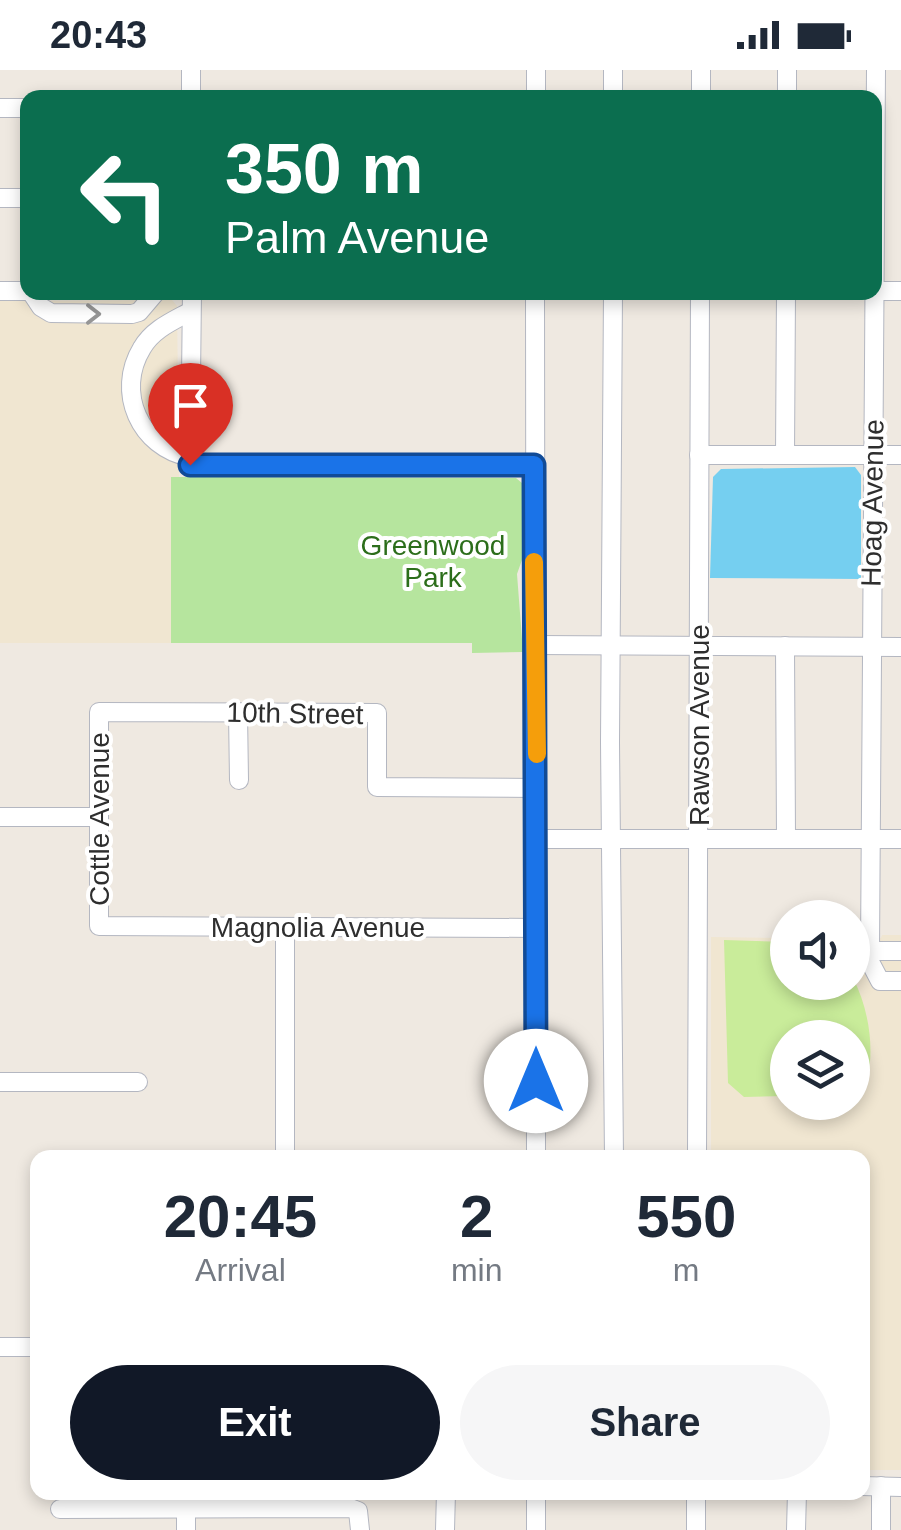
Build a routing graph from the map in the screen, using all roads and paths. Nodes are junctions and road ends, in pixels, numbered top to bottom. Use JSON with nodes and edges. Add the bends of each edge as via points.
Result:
{"nodes":[{"id":1,"x":35,"y":300,"type":"edge"},
{"id":2,"x":149,"y":300,"type":"edge"},
{"id":3,"x":535,"y":300,"type":"edge"},
{"id":4,"x":613,"y":300,"type":"edge"},
{"id":5,"x":700,"y":300,"type":"edge"},
{"id":6,"x":786,"y":300,"type":"edge"},
{"id":7,"x":875,"y":300,"type":"edge"},
{"id":8,"x":192,"y":302,"type":"edge"},
{"id":9,"x":872,"y":454,"type":"junction"},
{"id":10,"x":699,"y":455,"type":"junction"},
{"id":11,"x":785,"y":455,"type":"junction"},
{"id":12,"x":901,"y":455,"type":"edge"},
{"id":13,"x":190,"y":461,"type":"junction"},
{"id":14,"x":534,"y":465,"type":"junction"},
{"id":15,"x":535,"y":645,"type":"junction"},
{"id":16,"x":611,"y":645,"type":"junction"},
{"id":17,"x":699,"y":646,"type":"junction"},
{"id":18,"x":786,"y":646,"type":"junction"},
{"id":19,"x":871,"y":647,"type":"junction"},
{"id":20,"x":901,"y":647,"type":"edge"},
{"id":21,"x":99,"y":712,"type":"joint"},
{"id":22,"x":238,"y":712,"type":"junction"},
{"id":23,"x":238,"y":780,"type":"dead end"},
{"id":24,"x":537,"y":788,"type":"junction"},
{"id":25,"x":0,"y":817,"type":"edge"},
{"id":26,"x":99,"y":817,"type":"junction"},
{"id":27,"x":699,"y":838,"type":"junction"},
{"id":28,"x":786,"y":838,"type":"junction"},
{"id":29,"x":537,"y":839,"type":"junction"},
{"id":30,"x":614,"y":839,"type":"junction"},
{"id":31,"x":872,"y":839,"type":"junction"},
{"id":32,"x":901,"y":839,"type":"edge"},
{"id":33,"x":100,"y":926,"type":"joint"},
{"id":34,"x":285,"y":927,"type":"junction"},
{"id":35,"x":537,"y":928,"type":"junction"},
{"id":36,"x":871,"y":944,"type":"junction"},
{"id":37,"x":901,"y":951,"type":"edge"},
{"id":38,"x":901,"y":981,"type":"edge"},
{"id":39,"x":0,"y":1082,"type":"edge"},
{"id":40,"x":138,"y":1082,"type":"dead end"},
{"id":41,"x":285,"y":1150,"type":"edge"},
{"id":42,"x":536,"y":1150,"type":"edge"},
{"id":43,"x":614,"y":1150,"type":"edge"},
{"id":44,"x":698,"y":1150,"type":"edge"},
{"id":45,"x":0,"y":1347,"type":"edge"},
{"id":46,"x":30,"y":1347,"type":"edge"},
{"id":47,"x":872,"y":1486,"type":"edge"},
{"id":48,"x":901,"y":1486,"type":"edge"},
{"id":49,"x":446,"y":1500,"type":"edge"},
{"id":50,"x":536,"y":1500,"type":"edge"},
{"id":51,"x":696,"y":1500,"type":"edge"},
{"id":52,"x":797,"y":1500,"type":"edge"},
{"id":53,"x":186,"y":1501,"type":"edge"},
{"id":54,"x":272,"y":1508,"type":"junction"},
{"id":55,"x":60,"y":1509,"type":"dead end"},
{"id":56,"x":186,"y":1530,"type":"edge"},
{"id":57,"x":272,"y":1530,"type":"edge"},
{"id":58,"x":360,"y":1530,"type":"edge"},
{"id":59,"x":446,"y":1530,"type":"edge"},
{"id":60,"x":536,"y":1530,"type":"edge"},
{"id":61,"x":696,"y":1530,"type":"edge"},
{"id":62,"x":796,"y":1530,"type":"edge"},
{"id":63,"x":881,"y":1530,"type":"edge"}],
"edges":[{"from":1,"to":2,"type":"street","one_way":true,"via":[[45,312],[116,314],[138,312]]},
{"from":3,"to":14,"type":"street"},
{"from":4,"to":16,"type":"street"},
{"from":5,"to":10,"type":"street","name":"Rawson Avenue"},
{"from":6,"to":11,"type":"street"},
{"from":7,"to":9,"type":"street","name":"Hoag Avenue"},
{"from":8,"to":13,"type":"street"},
{"from":8,"to":13,"type":"street","via":[[143,345],[131,390],[149,437]]},
{"from":9,"to":11,"type":"street"},
{"from":9,"to":12,"type":"street"},
{"from":9,"to":19,"type":"street","name":"Hoag Avenue"},
{"from":10,"to":11,"type":"street"},
{"from":10,"to":17,"type":"street","name":"Rawson Avenue"},
{"from":13,"to":14,"type":"street"},
{"from":14,"to":15,"type":"street"},
{"from":15,"to":16,"type":"street"},
{"from":15,"to":24,"type":"street"},
{"from":16,"to":17,"type":"street"},
{"from":16,"to":30,"type":"street"},
{"from":17,"to":18,"type":"street"},
{"from":17,"to":27,"type":"street","name":"Rawson Avenue"},
{"from":18,"to":19,"type":"street"},
{"from":18,"to":28,"type":"street"},
{"from":19,"to":20,"type":"street"},
{"from":19,"to":31,"type":"street","name":"Hoag Avenue"},
{"from":21,"to":22,"type":"street","name":"10th Street"},
{"from":21,"to":26,"type":"street","name":"Cottle Avenue"},
{"from":22,"to":23,"type":"street"},
{"from":22,"to":24,"type":"street","name":"10th Street","via":[[377,712],[376,787]]},
{"from":24,"to":29,"type":"street"},
{"from":25,"to":26,"type":"street"},
{"from":26,"to":33,"type":"street","name":"Cottle Avenue"},
{"from":27,"to":28,"type":"street"},
{"from":27,"to":30,"type":"street"},
{"from":27,"to":44,"type":"street","name":"Rawson Avenue"},
{"from":28,"to":31,"type":"street"},
{"from":29,"to":30,"type":"street"},
{"from":29,"to":35,"type":"street"},
{"from":30,"to":43,"type":"street"},
{"from":31,"to":32,"type":"street"},
{"from":31,"to":36,"type":"street","name":"Hoag Avenue"},
{"from":33,"to":34,"type":"street","name":"Magnolia Avenue"},
{"from":34,"to":35,"type":"street","name":"Magnolia Avenue"},
{"from":34,"to":41,"type":"street"},
{"from":35,"to":42,"type":"street"},
{"from":36,"to":37,"type":"street"},
{"from":36,"to":38,"type":"street","via":[[869,960],[880,981]]},
{"from":39,"to":40,"type":"street"},
{"from":45,"to":46,"type":"street"},
{"from":47,"to":48,"type":"street"},
{"from":47,"to":63,"type":"street"},
{"from":49,"to":59,"type":"street"},
{"from":50,"to":60,"type":"street"},
{"from":51,"to":61,"type":"street"},
{"from":52,"to":62,"type":"street"},
{"from":53,"to":54,"type":"street"},
{"from":53,"to":55,"type":"street"},
{"from":53,"to":56,"type":"street"},
{"from":54,"to":57,"type":"street"},
{"from":54,"to":58,"type":"street","via":[[350,1508],[358,1511]]}]}
